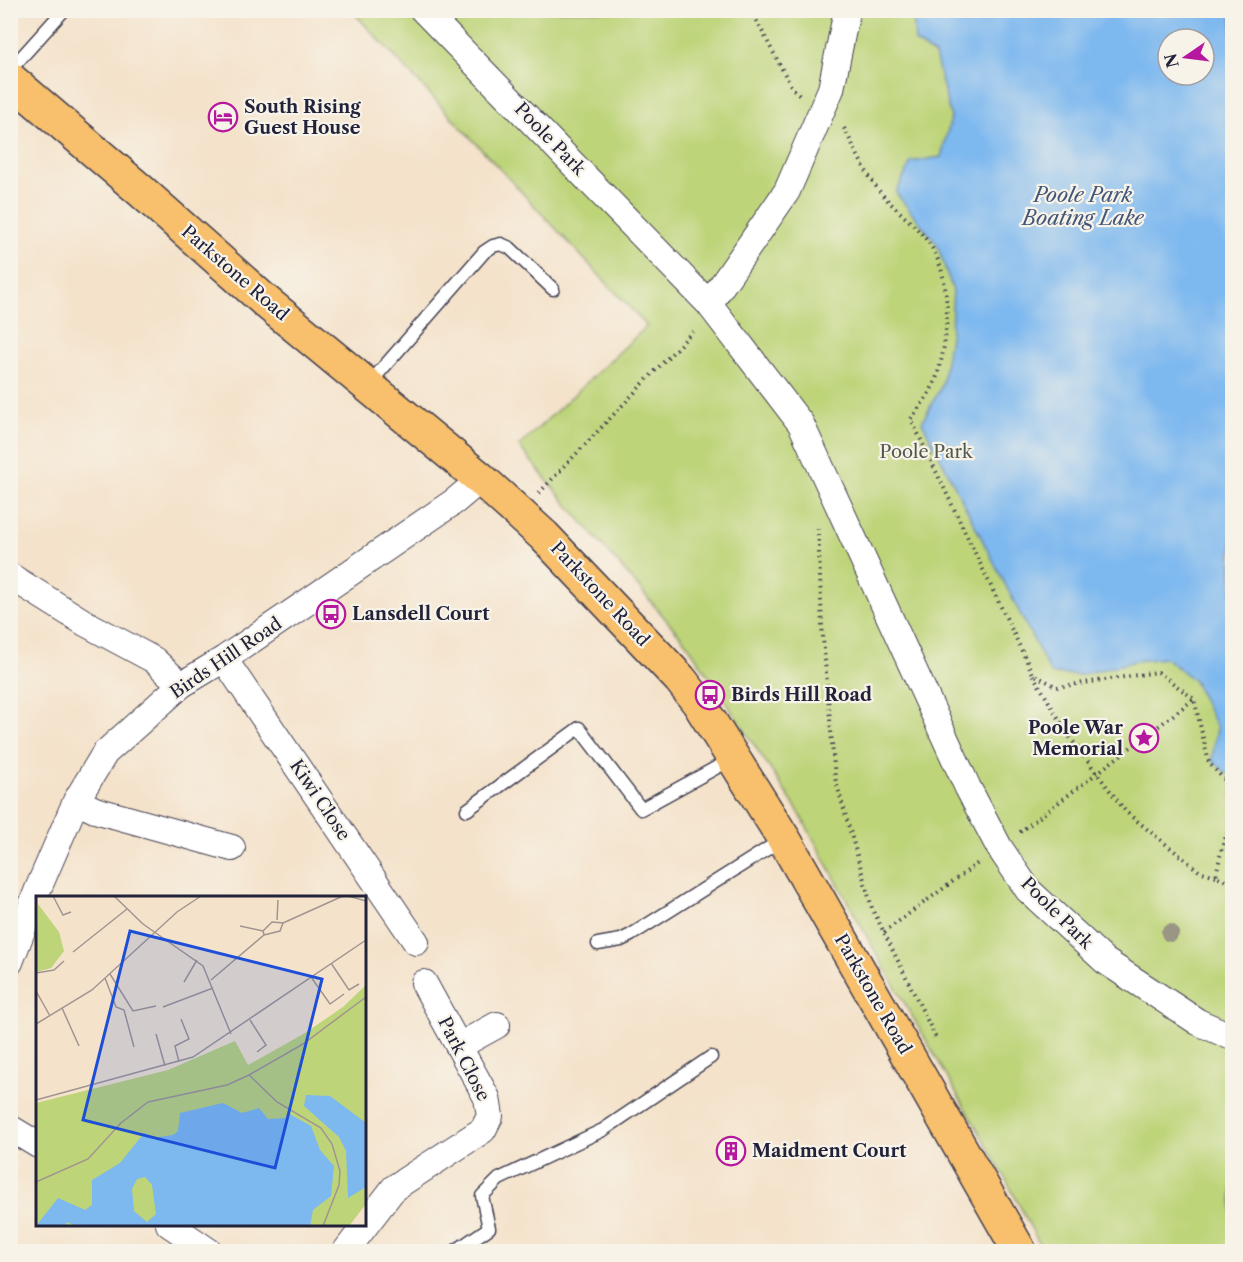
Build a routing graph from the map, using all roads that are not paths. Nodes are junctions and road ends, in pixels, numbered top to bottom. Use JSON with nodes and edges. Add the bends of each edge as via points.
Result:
{"nodes":[{"id":1,"x":64,"y":10,"type":"edge"},
{"id":2,"x":423,"y":10,"type":"edge"},
{"id":3,"x":847,"y":10,"type":"edge"},
{"id":4,"x":10,"y":70,"type":"edge"},
{"id":5,"x":10,"y":80,"type":"edge"},
{"id":6,"x":553,"y":289,"type":"dead end"},
{"id":7,"x":709,"y":304,"type":"junction"},
{"id":8,"x":368,"y":385,"type":"junction"},
{"id":9,"x":481,"y":479,"type":"junction"},
{"id":10,"x":10,"y":576,"type":"edge"},
{"id":11,"x":224,"y":659,"type":"junction"},
{"id":12,"x":181,"y":685,"type":"junction"},
{"id":13,"x":733,"y":759,"type":"junction"},
{"id":14,"x":76,"y":801,"type":"junction"},
{"id":15,"x":467,"y":810,"type":"dead end"},
{"id":16,"x":783,"y":839,"type":"junction"},
{"id":17,"x":232,"y":848,"type":"dead end"},
{"id":18,"x":416,"y":942,"type":"dead end"},
{"id":19,"x":598,"y":944,"type":"dead end"},
{"id":20,"x":10,"y":962,"type":"edge"},
{"id":21,"x":424,"y":983,"type":"dead end"},
{"id":22,"x":497,"y":1025,"type":"dead end"},
{"id":23,"x":1233,"y":1037,"type":"edge"},
{"id":24,"x":459,"y":1046,"type":"junction"},
{"id":25,"x":711,"y":1057,"type":"dead end"},
{"id":26,"x":10,"y":1128,"type":"edge"},
{"id":27,"x":36,"y":1144,"type":"edge"},
{"id":28,"x":366,"y":1224,"type":"edge"},
{"id":29,"x":173,"y":1226,"type":"edge"},
{"id":30,"x":364,"y":1226,"type":"edge"},
{"id":31,"x":210,"y":1251,"type":"edge"},
{"id":32,"x":345,"y":1251,"type":"edge"},
{"id":33,"x":454,"y":1251,"type":"edge"},
{"id":34,"x":1020,"y":1251,"type":"edge"}],
"edges":[{"from":1,"to":4,"type":"lane"},
{"from":2,"to":7,"type":"street","name":"Poole Park"},
{"from":3,"to":7,"type":"street","via":[[831,89],[787,191]]},
{"from":5,"to":8,"type":"main road","name":"Parkstone Road"},
{"from":6,"to":8,"type":"lane","via":[[510,248],[493,246]]},
{"from":7,"to":23,"type":"street","name":"Poole Park","via":[[801,424],[968,788],[999,847],[1028,890],[1105,961],[1198,1022]]},
{"from":8,"to":9,"type":"main road","name":"Parkstone Road"},
{"from":9,"to":11,"type":"street","name":"Birds Hill Road","via":[[455,501]]},
{"from":9,"to":13,"type":"main road","name":"Parkstone Road","via":[[544,536],[680,679]]},
{"from":10,"to":12,"type":"street","via":[[154,660]]},
{"from":11,"to":12,"type":"street","name":"Birds Hill Road"},
{"from":11,"to":18,"type":"street","name":"Kiwi Close"},
{"from":12,"to":14,"type":"street","name":"Birds Hill Road","via":[[105,753]]},
{"from":13,"to":15,"type":"lane","via":[[641,809],[579,728]]},
{"from":13,"to":16,"type":"main road","name":"Parkstone Road"},
{"from":14,"to":17,"type":"street","via":[[95,810]]},
{"from":14,"to":20,"type":"street","name":"Birds Hill Road"},
{"from":16,"to":19,"type":"lane","via":[[631,935]]},
{"from":16,"to":34,"type":"main road","name":"Parkstone Road"},
{"from":21,"to":24,"type":"street","name":"Park Close"},
{"from":22,"to":24,"type":"street"},
{"from":24,"to":28,"type":"street","name":"Park Close","via":[[487,1098],[489,1116],[483,1130],[394,1188]]},
{"from":25,"to":33,"type":"lane","via":[[603,1130],[500,1179],[482,1196],[489,1228]]},
{"from":26,"to":27,"type":"street"},
{"from":29,"to":31,"type":"street"},
{"from":30,"to":32,"type":"street","name":"Park Close"}]}
